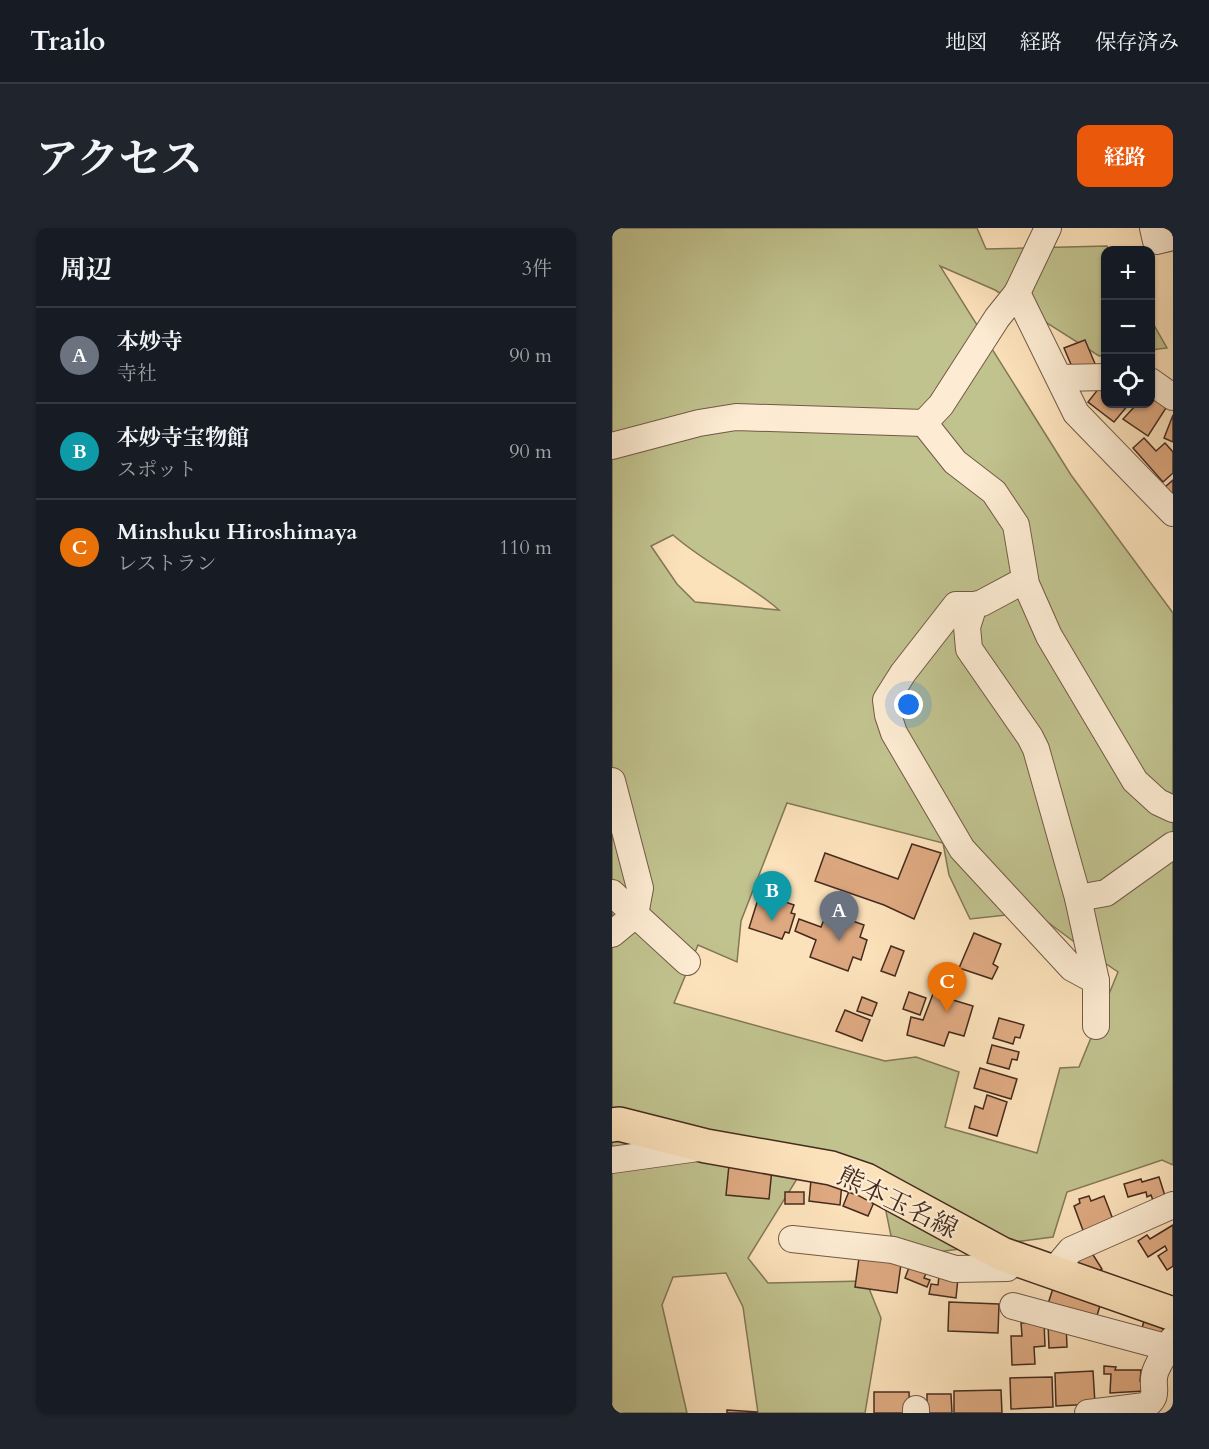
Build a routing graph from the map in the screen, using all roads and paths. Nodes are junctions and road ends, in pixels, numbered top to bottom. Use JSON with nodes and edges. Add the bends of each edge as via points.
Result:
{"nodes":[{"id":1,"x":1048,"y":228,"type":"edge"},
{"id":2,"x":1153,"y":228,"type":"edge"},
{"id":3,"x":1173,"y":237,"type":"edge"},
{"id":4,"x":1017,"y":293,"type":"junction"},
{"id":5,"x":1101,"y":377,"type":"edge"},
{"id":6,"x":1060,"y":378,"type":"junction"},
{"id":7,"x":1155,"y":384,"type":"edge"},
{"id":8,"x":1173,"y":397,"type":"edge"},
{"id":9,"x":924,"y":423,"type":"junction"},
{"id":10,"x":612,"y":446,"type":"edge"},
{"id":11,"x":1173,"y":513,"type":"edge"},
{"id":12,"x":1025,"y":580,"type":"junction"},
{"id":13,"x":974,"y":605,"type":"junction"},
{"id":14,"x":612,"y":781,"type":"edge"},
{"id":15,"x":1173,"y":809,"type":"edge"},
{"id":16,"x":1173,"y":845,"type":"edge"},
{"id":17,"x":612,"y":893,"type":"edge"},
{"id":18,"x":1078,"y":897,"type":"junction"},
{"id":19,"x":635,"y":915,"type":"junction"},
{"id":20,"x":612,"y":934,"type":"edge"},
{"id":21,"x":687,"y":962,"type":"dead end"},
{"id":22,"x":1096,"y":981,"type":"junction"},
{"id":23,"x":1096,"y":1026,"type":"dead end"},
{"id":24,"x":612,"y":1125,"type":"edge"},
{"id":25,"x":706,"y":1146,"type":"junction"},
{"id":26,"x":612,"y":1160,"type":"edge"},
{"id":27,"x":1173,"y":1205,"type":"edge"},
{"id":28,"x":792,"y":1239,"type":"dead end"},
{"id":29,"x":1017,"y":1259,"type":"junction"},
{"id":30,"x":1057,"y":1274,"type":"junction"},
{"id":31,"x":1013,"y":1306,"type":"dead end"},
{"id":32,"x":1173,"y":1314,"type":"edge"},
{"id":33,"x":1171,"y":1345,"type":"edge"},
{"id":34,"x":1088,"y":1413,"type":"edge"}],
"edges":[{"from":1,"to":4,"type":"street"},
{"from":2,"to":3,"type":"street","via":[[1156,241]]},
{"from":4,"to":6,"type":"street"},
{"from":4,"to":9,"type":"street","via":[[941,405]]},
{"from":5,"to":6,"type":"street"},
{"from":6,"to":11,"type":"street","via":[[1077,413]]},
{"from":7,"to":8,"type":"street"},
{"from":9,"to":10,"type":"street","via":[[736,417]]},
{"from":9,"to":12,"type":"street","via":[[955,462],[994,492],[1016,525]]},
{"from":12,"to":13,"type":"street"},
{"from":12,"to":15,"type":"street","via":[[1049,636],[1135,781],[1158,802]]},
{"from":13,"to":18,"type":"street","via":[[967,627],[969,649],[1036,749]]},
{"from":13,"to":22,"type":"street","via":[[956,605],[922,647],[886,700],[888,715],[894,733],[962,849],[1072,968]]},
{"from":14,"to":19,"type":"street","via":[[640,888]]},
{"from":16,"to":18,"type":"street","via":[[1106,893]]},
{"from":17,"to":19,"type":"street"},
{"from":18,"to":22,"type":"street"},
{"from":19,"to":20,"type":"street"},
{"from":19,"to":21,"type":"street"},
{"from":22,"to":23,"type":"street"},
{"from":24,"to":25,"type":"main road","name":"熊本玉名線"},
{"from":25,"to":26,"type":"street"},
{"from":25,"to":29,"type":"main road","name":"熊本玉名線","via":[[831,1168],[866,1180]]},
{"from":27,"to":30,"type":"street","via":[[1071,1251]]},
{"from":28,"to":29,"type":"street","via":[[894,1250],[955,1269],[1007,1268]]},
{"from":29,"to":30,"type":"main road","name":"熊本玉名線"},
{"from":30,"to":32,"type":"main road","name":"熊本玉名線"},
{"from":31,"to":33,"type":"street"},
{"from":33,"to":34,"type":"street","via":[[1155,1371],[1152,1402]]}]}
